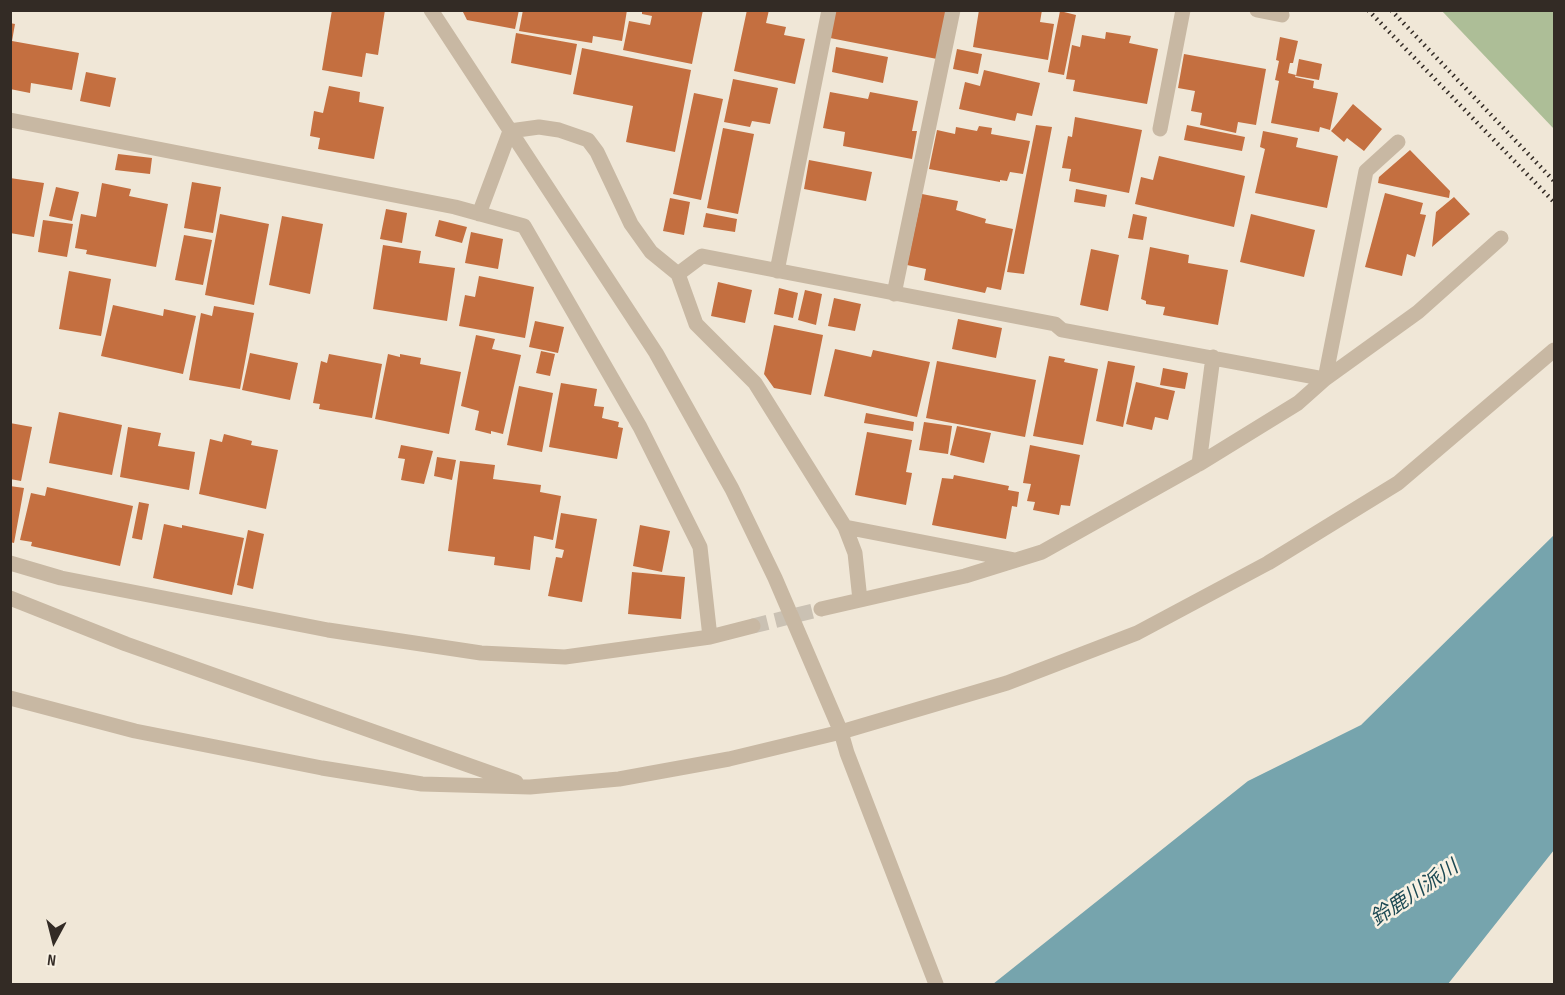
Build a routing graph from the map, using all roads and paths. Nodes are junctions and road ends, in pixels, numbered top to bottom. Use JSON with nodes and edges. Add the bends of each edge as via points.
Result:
{"nodes":[{"id":1,"x":432,"y":10,"type":"edge"},
{"id":2,"x":829,"y":10,"type":"edge"},
{"id":3,"x":953,"y":10,"type":"edge"},
{"id":4,"x":1183,"y":10,"type":"edge"},
{"id":5,"x":1257,"y":10,"type":"edge"},
{"id":6,"x":1282,"y":15,"type":"dead end"},
{"id":7,"x":10,"y":120,"type":"edge"},
{"id":8,"x":1160,"y":129,"type":"dead end"},
{"id":9,"x":510,"y":131,"type":"junction"},
{"id":10,"x":1398,"y":142,"type":"dead end"},
{"id":11,"x":479,"y":213,"type":"junction"},
{"id":12,"x":1501,"y":238,"type":"dead end"},
{"id":13,"x":777,"y":271,"type":"junction"},
{"id":14,"x":678,"y":274,"type":"junction"},
{"id":15,"x":894,"y":294,"type":"junction"},
{"id":16,"x":1554,"y":350,"type":"edge"},
{"id":17,"x":1213,"y":357,"type":"junction"},
{"id":18,"x":1325,"y":379,"type":"junction"},
{"id":19,"x":1198,"y":464,"type":"junction"},
{"id":20,"x":844,"y":527,"type":"junction"},
{"id":21,"x":1019,"y":561,"type":"junction"},
{"id":22,"x":10,"y":563,"type":"edge"},
{"id":23,"x":10,"y":598,"type":"edge"},
{"id":24,"x":860,"y":600,"type":"junction"},
{"id":25,"x":821,"y":609,"type":"tunnel mouth"},
{"id":26,"x":753,"y":626,"type":"tunnel mouth"},
{"id":27,"x":710,"y":637,"type":"junction"},
{"id":28,"x":10,"y":698,"type":"edge"},
{"id":29,"x":841,"y":732,"type":"junction"},
{"id":30,"x":530,"y":788,"type":"junction"},
{"id":31,"x":936,"y":984,"type":"edge"}],
"edges":[{"from":1,"to":9,"type":"street"},
{"from":2,"to":13,"type":"street"},
{"from":3,"to":15,"type":"street"},
{"from":4,"to":8,"type":"street"},
{"from":5,"to":6,"type":"street"},
{"from":7,"to":11,"type":"street"},
{"from":9,"to":11,"type":"street"},
{"from":9,"to":14,"type":"street","via":[[539,127],[588,140],[631,224],[651,252]]},
{"from":9,"to":29,"type":"street","via":[[656,354],[732,489]]},
{"from":10,"to":18,"type":"street","via":[[1366,171]]},
{"from":11,"to":27,"type":"street","via":[[524,226],[640,427],[700,547]]},
{"from":12,"to":18,"type":"street","via":[[1418,312]]},
{"from":13,"to":14,"type":"street","via":[[702,256]]},
{"from":13,"to":15,"type":"street"},
{"from":14,"to":20,"type":"street","via":[[696,324],[755,383]]},
{"from":15,"to":17,"type":"street"},
{"from":16,"to":29,"type":"street","via":[[1398,483],[1268,563],[1137,633],[1008,683]]},
{"from":17,"to":18,"type":"street"},
{"from":17,"to":19,"type":"street"},
{"from":18,"to":19,"type":"street","via":[[1298,403]]},
{"from":19,"to":21,"type":"street","via":[[1042,552]]},
{"from":20,"to":21,"type":"street"},
{"from":20,"to":24,"type":"street","via":[[855,553]]},
{"from":21,"to":24,"type":"street"},
{"from":22,"to":27,"type":"street","via":[[61,578],[328,630],[481,652],[565,657]]},
{"from":23,"to":30,"type":"street","via":[[126,644]]},
{"from":24,"to":25,"type":"street"},
{"from":26,"to":27,"type":"street"},
{"from":28,"to":30,"type":"street","via":[[135,731],[322,768],[422,784]]},
{"from":29,"to":30,"type":"street","via":[[729,759],[630,777]]},
{"from":29,"to":31,"type":"street"}]}
